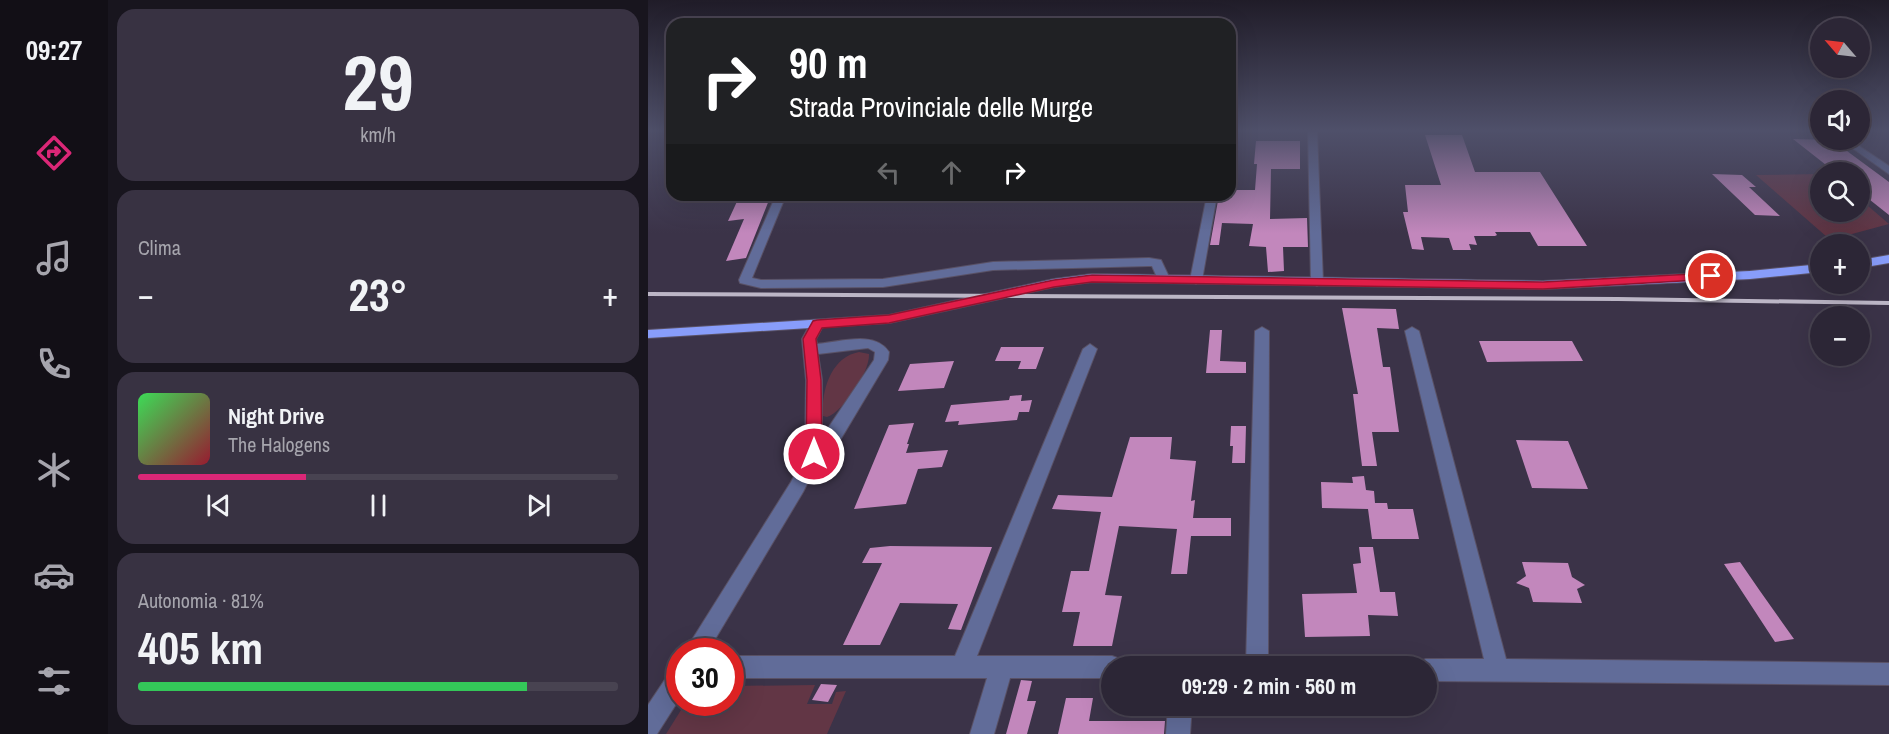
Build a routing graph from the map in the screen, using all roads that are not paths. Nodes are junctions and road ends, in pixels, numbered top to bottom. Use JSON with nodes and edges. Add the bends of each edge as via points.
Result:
{"nodes":[{"id":1,"x":1313,"y":165,"type":"edge"},
{"id":2,"x":778,"y":201,"type":"edge"},
{"id":3,"x":1211,"y":201,"type":"edge"},
{"id":4,"x":1889,"y":260,"type":"edge"},
{"id":5,"x":1870,"y":263,"type":"edge"},
{"id":6,"x":1810,"y":269,"type":"edge"},
{"id":7,"x":1164,"y":279,"type":"junction"},
{"id":8,"x":1196,"y":280,"type":"junction"},
{"id":9,"x":1317,"y":282,"type":"junction"},
{"id":10,"x":817,"y":324,"type":"junction"},
{"id":11,"x":1262,"y":331,"type":"dead end"},
{"id":12,"x":1412,"y":331,"type":"dead end"},
{"id":13,"x":648,"y":334,"type":"edge"},
{"id":14,"x":1090,"y":349,"type":"dead end"},
{"id":15,"x":810,"y":350,"type":"junction"},
{"id":16,"x":814,"y":454,"type":"junction"},
{"id":17,"x":704,"y":638,"type":"edge"},
{"id":18,"x":1257,"y":656,"type":"edge"},
{"id":19,"x":962,"y":666,"type":"junction"},
{"id":20,"x":1002,"y":666,"type":"junction"},
{"id":21,"x":744,"y":667,"type":"edge"},
{"id":22,"x":1101,"y":667,"type":"edge"},
{"id":23,"x":1437,"y":670,"type":"edge"},
{"id":24,"x":1498,"y":671,"type":"junction"},
{"id":25,"x":1889,"y":674,"type":"edge"},
{"id":26,"x":666,"y":698,"type":"edge"},
{"id":27,"x":1179,"y":716,"type":"edge"},
{"id":28,"x":648,"y":726,"type":"edge"},
{"id":29,"x":982,"y":734,"type":"edge"},
{"id":30,"x":1178,"y":734,"type":"edge"}],
"edges":[{"from":1,"to":9,"type":"street"},
{"from":2,"to":7,"type":"street","via":[[745,280],[761,284],[883,283],[993,266],[1149,261],[1157,263]]},
{"from":3,"to":8,"type":"street"},
{"from":4,"to":5,"type":"main road"},
{"from":6,"to":9,"type":"main road","via":[[1543,285]]},
{"from":7,"to":8,"type":"main road"},
{"from":7,"to":10,"type":"main road","via":[[1092,278],[889,319]]},
{"from":8,"to":9,"type":"main road"},
{"from":10,"to":13,"type":"main road"},
{"from":10,"to":15,"type":"street","via":[[809,339]]},
{"from":11,"to":18,"type":"street"},
{"from":12,"to":24,"type":"street"},
{"from":14,"to":19,"type":"street"},
{"from":15,"to":16,"type":"street"},
{"from":15,"to":16,"type":"street","via":[[869,344],[878,346],[882,352],[881,360],[833,438]]},
{"from":16,"to":17,"type":"street"},
{"from":19,"to":20,"type":"street"},
{"from":19,"to":21,"type":"street"},
{"from":20,"to":22,"type":"street"},
{"from":20,"to":29,"type":"street"},
{"from":23,"to":24,"type":"street"},
{"from":24,"to":25,"type":"street"},
{"from":26,"to":28,"type":"street"},
{"from":27,"to":30,"type":"street"}]}
